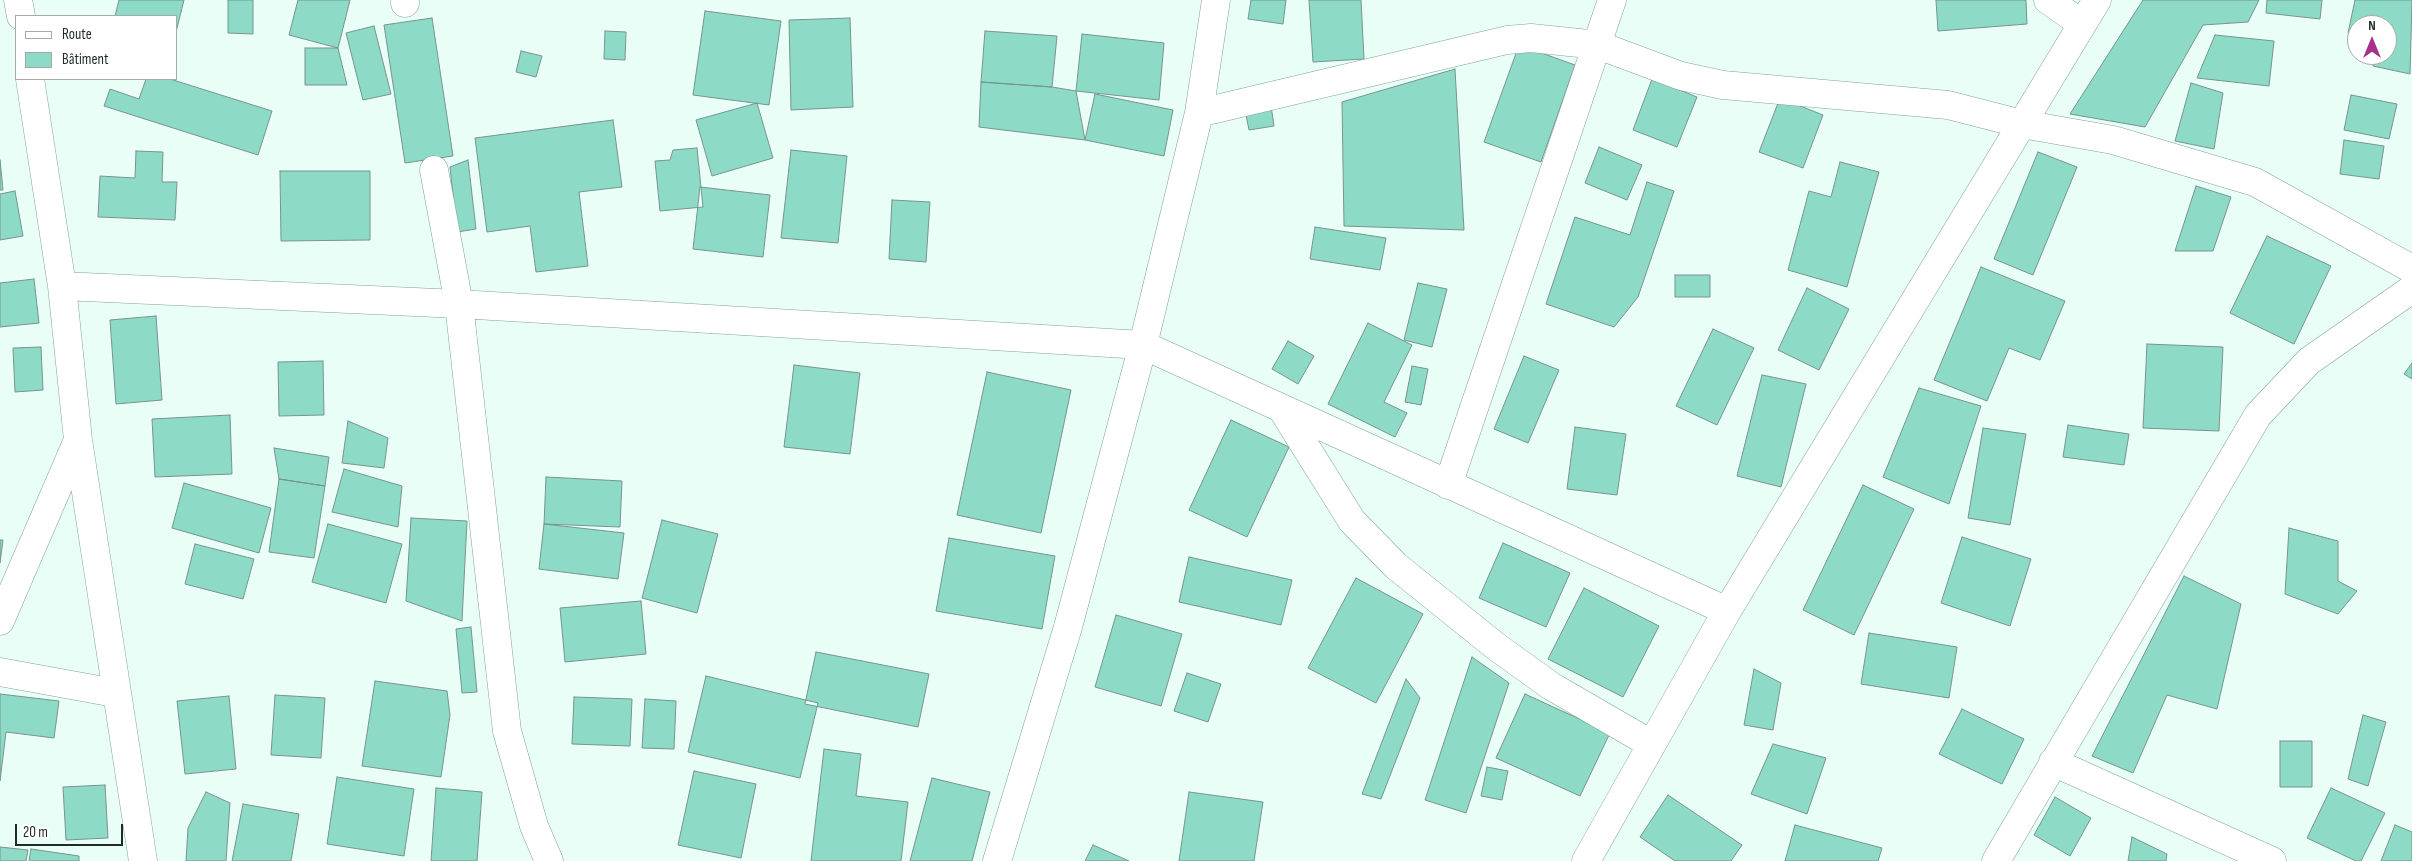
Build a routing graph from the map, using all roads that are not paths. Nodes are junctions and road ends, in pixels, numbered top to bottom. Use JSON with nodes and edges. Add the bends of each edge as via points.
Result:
{"nodes":[{"id":1,"x":18,"y":0,"type":"edge"},
{"id":2,"x":1216,"y":0,"type":"edge"},
{"id":3,"x":1612,"y":0,"type":"edge"},
{"id":4,"x":2048,"y":0,"type":"edge"},
{"id":5,"x":2097,"y":0,"type":"edge"},
{"id":6,"x":20,"y":15,"type":"edge"},
{"id":7,"x":2082,"y":24,"type":"junction"},
{"id":8,"x":1598,"y":45,"type":"junction"},
{"id":9,"x":30,"y":80,"type":"edge"},
{"id":10,"x":1199,"y":112,"type":"junction"},
{"id":11,"x":2022,"y":124,"type":"junction"},
{"id":12,"x":434,"y":170,"type":"dead end"},
{"id":13,"x":2412,"y":269,"type":"edge"},
{"id":14,"x":62,"y":286,"type":"junction"},
{"id":15,"x":2412,"y":289,"type":"edge"},
{"id":16,"x":459,"y":304,"type":"junction"},
{"id":17,"x":1142,"y":345,"type":"junction"},
{"id":18,"x":1282,"y":409,"type":"junction"},
{"id":19,"x":78,"y":440,"type":"junction"},
{"id":20,"x":1448,"y":485,"type":"junction"},
{"id":21,"x":1727,"y":611,"type":"junction"},
{"id":22,"x":0,"y":622,"type":"edge"},
{"id":23,"x":0,"y":672,"type":"edge"},
{"id":24,"x":116,"y":693,"type":"junction"},
{"id":25,"x":1651,"y":744,"type":"junction"},
{"id":26,"x":2053,"y":762,"type":"junction"},
{"id":27,"x":144,"y":861,"type":"edge"},
{"id":28,"x":549,"y":861,"type":"edge"},
{"id":29,"x":996,"y":861,"type":"edge"},
{"id":30,"x":1586,"y":861,"type":"edge"},
{"id":31,"x":1996,"y":861,"type":"edge"},
{"id":32,"x":2272,"y":861,"type":"edge"}],
"edges":[{"from":1,"to":6,"type":"street"},
{"from":2,"to":10,"type":"street"},
{"from":3,"to":8,"type":"street"},
{"from":4,"to":7,"type":"street"},
{"from":5,"to":7,"type":"street"},
{"from":7,"to":11,"type":"street"},
{"from":8,"to":10,"type":"street","via":[[1531,38],[1507,40]]},
{"from":8,"to":11,"type":"street","via":[[1681,76],[1723,85],[1948,105]]},
{"from":8,"to":20,"type":"street"},
{"from":9,"to":14,"type":"street"},
{"from":10,"to":17,"type":"street"},
{"from":11,"to":13,"type":"street","via":[[2113,140],[2255,182]]},
{"from":11,"to":21,"type":"street"},
{"from":12,"to":16,"type":"street"},
{"from":14,"to":16,"type":"street"},
{"from":14,"to":19,"type":"street"},
{"from":15,"to":26,"type":"street","via":[[2309,361],[2258,415]]},
{"from":16,"to":17,"type":"street"},
{"from":16,"to":28,"type":"street","via":[[507,731],[534,826]]},
{"from":17,"to":18,"type":"street"},
{"from":17,"to":29,"type":"street","via":[[1068,627]]},
{"from":18,"to":20,"type":"street"},
{"from":18,"to":25,"type":"street","via":[[1352,521],[1396,566],[1551,686]]},
{"from":19,"to":22,"type":"street"},
{"from":19,"to":24,"type":"street"},
{"from":20,"to":21,"type":"street"},
{"from":21,"to":25,"type":"street"},
{"from":23,"to":24,"type":"street"},
{"from":24,"to":27,"type":"street"},
{"from":25,"to":30,"type":"street"},
{"from":26,"to":31,"type":"street"},
{"from":26,"to":32,"type":"street"}]}
